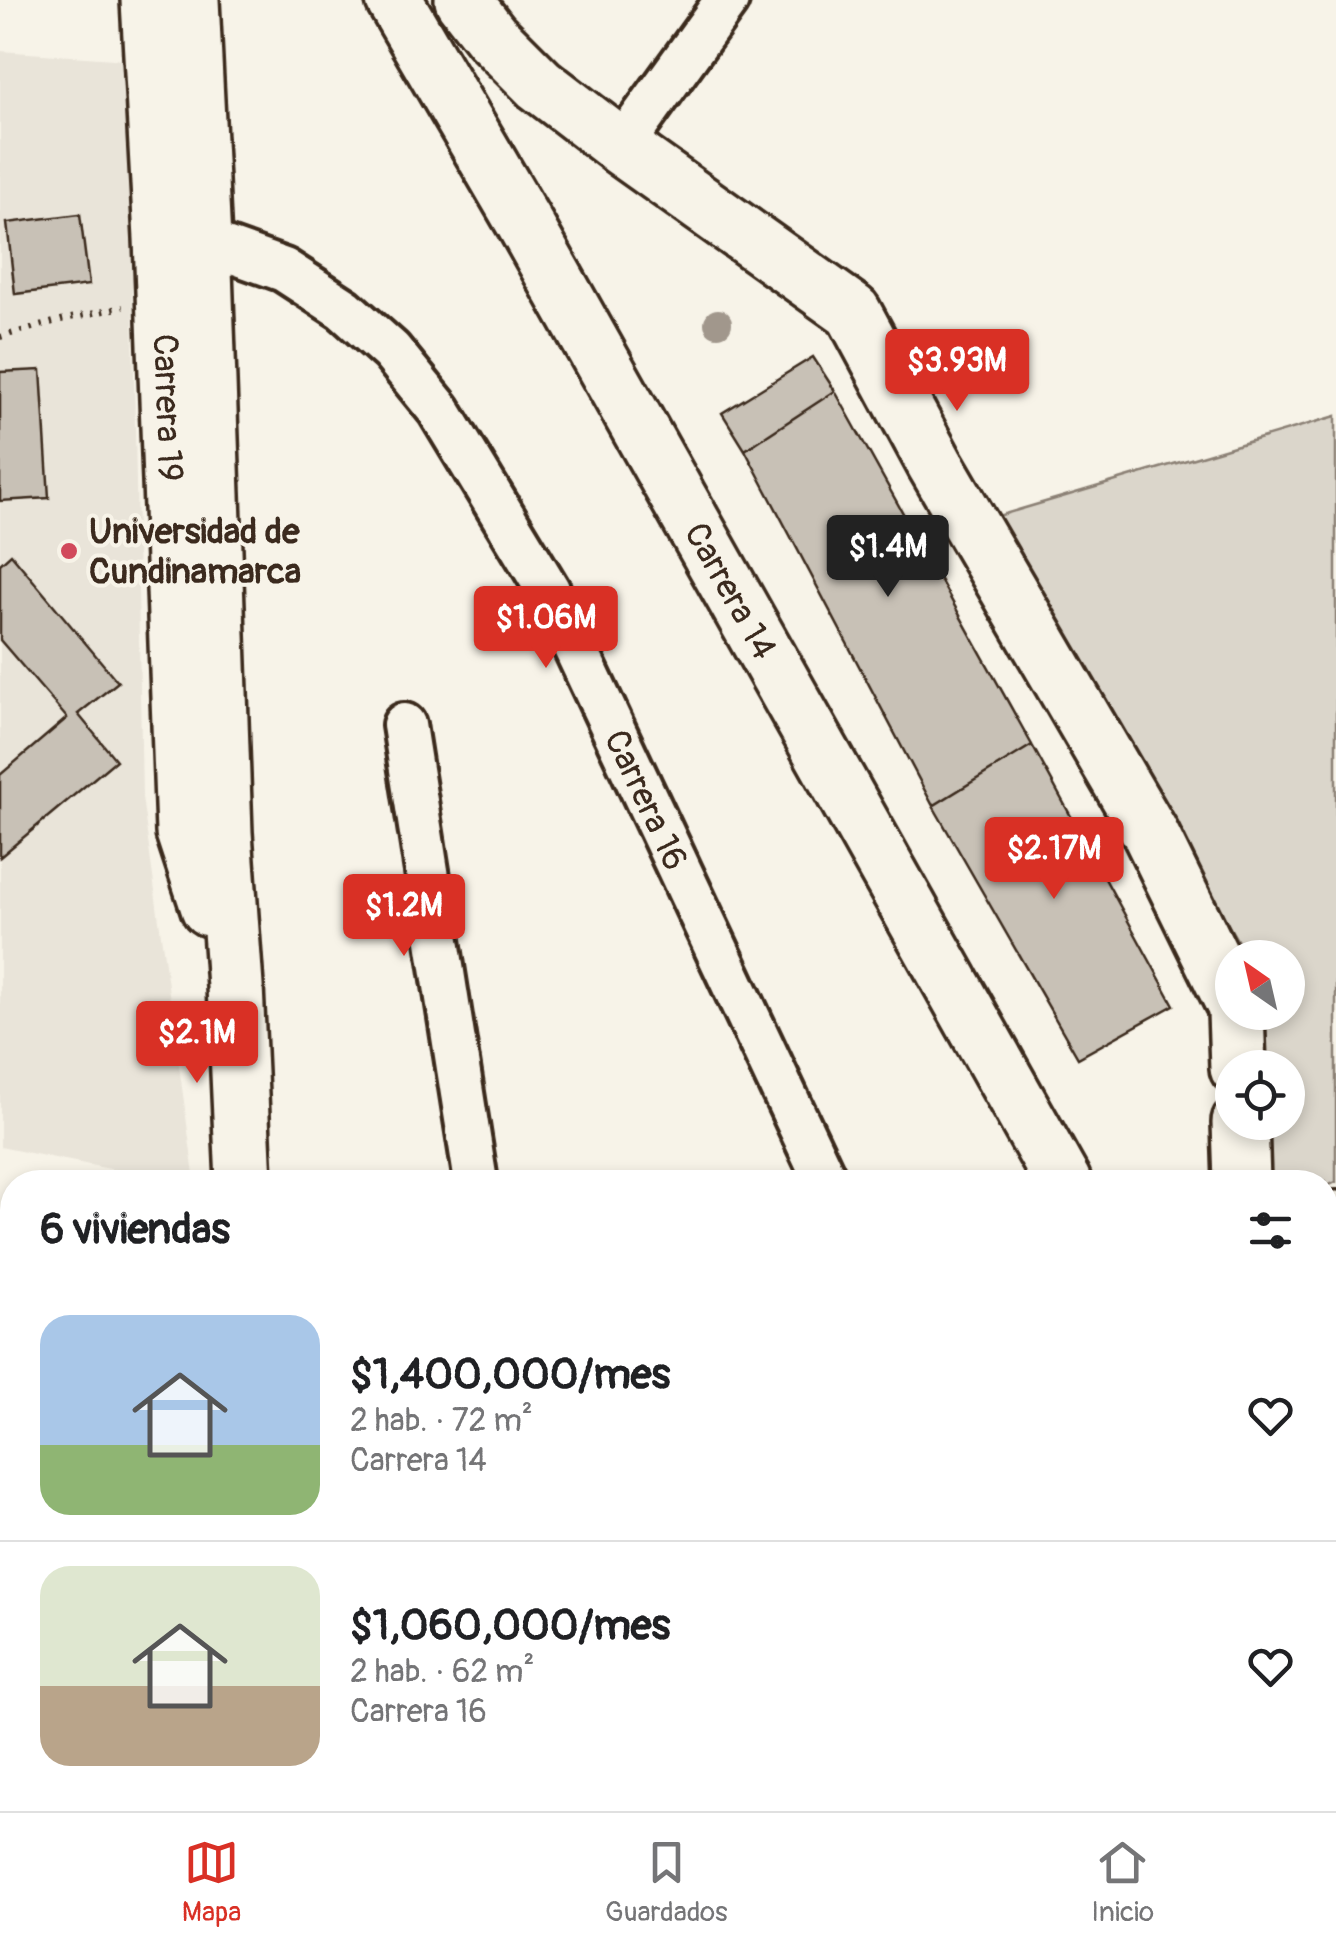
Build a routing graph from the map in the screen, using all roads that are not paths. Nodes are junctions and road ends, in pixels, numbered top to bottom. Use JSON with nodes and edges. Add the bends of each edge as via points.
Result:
{"nodes":[{"id":1,"x":149,"y":0,"type":"edge"},
{"id":2,"x":191,"y":0,"type":"edge"},
{"id":3,"x":394,"y":0,"type":"edge"},
{"id":4,"x":463,"y":0,"type":"edge"},
{"id":5,"x":727,"y":0,"type":"edge"},
{"id":6,"x":620,"y":147,"type":"junction"},
{"id":7,"x":182,"y":240,"type":"junction"},
{"id":8,"x":404,"y":724,"type":"dead end"},
{"id":9,"x":1215,"y":966,"type":"edge"},
{"id":10,"x":235,"y":986,"type":"junction"},
{"id":11,"x":1241,"y":1140,"type":"edge"},
{"id":12,"x":243,"y":1170,"type":"edge"},
{"id":13,"x":474,"y":1170,"type":"edge"},
{"id":14,"x":820,"y":1170,"type":"edge"},
{"id":15,"x":1057,"y":1170,"type":"edge"},
{"id":16,"x":1242,"y":1170,"type":"edge"}],
"edges":[{"from":1,"to":7,"type":"street","name":"Carrera 19"},
{"from":2,"to":7,"type":"street","name":"Carrera 19"},
{"from":3,"to":15,"type":"street","name":"Carrera 14"},
{"from":4,"to":6,"type":"street","via":[[539,84]]},
{"from":5,"to":6,"type":"street"},
{"from":6,"to":9,"type":"street","via":[[853,312],[1149,832]]},
{"from":7,"to":10,"type":"street","name":"Carrera 19"},
{"from":7,"to":10,"type":"street","name":"Carrera 19","via":[[164,304],[184,832]]},
{"from":7,"to":14,"type":"street","name":"Carrera 16","via":[[284,270],[344,309],[391,350],[439,410],[548,590]]},
{"from":8,"to":13,"type":"street"},
{"from":10,"to":12,"type":"street","name":"Carrera 19"},
{"from":11,"to":16,"type":"street"}]}
